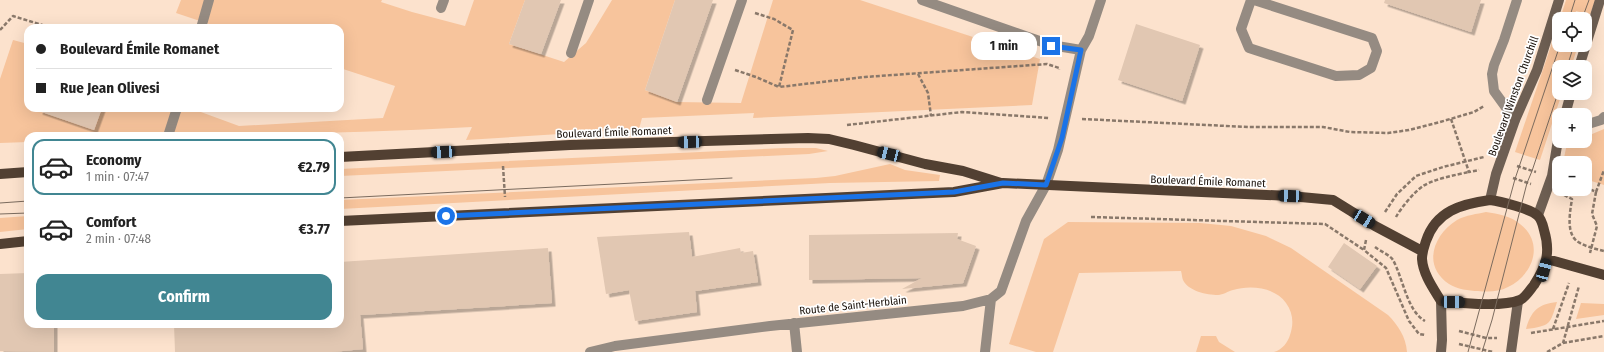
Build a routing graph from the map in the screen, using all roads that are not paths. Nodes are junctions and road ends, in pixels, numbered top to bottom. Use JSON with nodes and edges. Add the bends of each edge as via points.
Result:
{"nodes":[{"id":1,"x":209,"y":0,"type":"edge"},
{"id":2,"x":589,"y":0,"type":"edge"},
{"id":3,"x":922,"y":0,"type":"edge"},
{"id":4,"x":1101,"y":0,"type":"edge"},
{"id":5,"x":1251,"y":0,"type":"edge"},
{"id":6,"x":1254,"y":0,"type":"edge"},
{"id":7,"x":1517,"y":0,"type":"edge"},
{"id":8,"x":1559,"y":0,"type":"edge"},
{"id":9,"x":1600,"y":0,"type":"edge"},
{"id":10,"x":741,"y":4,"type":"edge"},
{"id":11,"x":202,"y":24,"type":"edge"},
{"id":12,"x":1081,"y":50,"type":"junction"},
{"id":13,"x":571,"y":53,"type":"dead end"},
{"id":14,"x":1581,"y":60,"type":"edge"},
{"id":15,"x":707,"y":100,"type":"dead end"},
{"id":16,"x":176,"y":112,"type":"edge"},
{"id":17,"x":1604,"y":117,"type":"edge"},
{"id":18,"x":1515,"y":120,"type":"junction"},
{"id":19,"x":1592,"y":122,"type":"edge"},
{"id":20,"x":169,"y":132,"type":"edge"},
{"id":21,"x":1557,"y":148,"type":"edge"},
{"id":22,"x":344,"y":157,"type":"edge"},
{"id":23,"x":24,"y":172,"type":"edge"},
{"id":24,"x":0,"y":174,"type":"edge"},
{"id":25,"x":1003,"y":183,"type":"junction"},
{"id":26,"x":1046,"y":185,"type":"junction"},
{"id":27,"x":1490,"y":200,"type":"junction"},
{"id":28,"x":1538,"y":215,"type":"junction"},
{"id":29,"x":344,"y":221,"type":"edge"},
{"id":30,"x":24,"y":241,"type":"edge"},
{"id":31,"x":0,"y":244,"type":"edge"},
{"id":32,"x":1422,"y":251,"type":"junction"},
{"id":33,"x":1546,"y":258,"type":"junction"},
{"id":34,"x":1604,"y":275,"type":"edge"},
{"id":35,"x":991,"y":299,"type":"junction"},
{"id":36,"x":1441,"y":301,"type":"junction"},
{"id":37,"x":1518,"y":301,"type":"junction"},
{"id":38,"x":794,"y":324,"type":"junction"},
{"id":39,"x":590,"y":352,"type":"edge"},
{"id":40,"x":797,"y":352,"type":"edge"},
{"id":41,"x":986,"y":352,"type":"edge"},
{"id":42,"x":1441,"y":352,"type":"edge"},
{"id":43,"x":1511,"y":352,"type":"edge"}],
"edges":[{"from":1,"to":11,"type":"street"},
{"from":2,"to":13,"type":"street"},
{"from":3,"to":12,"type":"street","via":[[1051,46]]},
{"from":4,"to":12,"type":"street","via":[[1089,36]]},
{"from":5,"to":6,"type":"street","via":[[1241,29],[1249,48],[1336,76],[1359,75],[1371,68],[1377,51],[1372,38]]},
{"from":7,"to":18,"type":"street","via":[[1492,74],[1494,91]]},
{"from":8,"to":18,"type":"street","name":"Boulevard Winston Churchill","via":[[1536,70]]},
{"from":9,"to":14,"type":"street"},
{"from":10,"to":15,"type":"street"},
{"from":12,"to":26,"type":"street","via":[[1058,150]]},
{"from":16,"to":20,"type":"street"},
{"from":17,"to":19,"type":"street"},
{"from":18,"to":27,"type":"street","name":"Boulevard Winston Churchill","via":[[1496,174]]},
{"from":21,"to":28,"type":"street","via":[[1552,176]]},
{"from":22,"to":25,"type":"main road","name":"Boulevard Émile Romanet","via":[[578,145],[808,138],[854,145]]},
{"from":23,"to":24,"type":"main road"},
{"from":25,"to":26,"type":"main road","name":"Boulevard Émile Romanet"},
{"from":25,"to":29,"type":"main road","name":"Boulevard Émile Romanet","via":[[954,192]]},
{"from":26,"to":32,"type":"main road","name":"Boulevard Émile Romanet","via":[[1333,200]]},
{"from":26,"to":35,"type":"street","via":[[1026,221],[1001,291]]},
{"from":27,"to":28,"type":"main road"},
{"from":27,"to":32,"type":"main road","via":[[1473,202],[1448,212],[1436,222]]},
{"from":28,"to":33,"type":"main road","via":[[1549,249]]},
{"from":30,"to":31,"type":"main road"},
{"from":32,"to":36,"type":"main road","via":[[1428,281]]},
{"from":33,"to":34,"type":"main road"},
{"from":33,"to":37,"type":"main road","via":[[1544,270],[1522,300]]},
{"from":35,"to":38,"type":"street","name":"Route de Saint-Herblain","via":[[963,306]]},
{"from":35,"to":41,"type":"street"},
{"from":36,"to":37,"type":"main road","via":[[1488,304]]},
{"from":36,"to":42,"type":"street"},
{"from":37,"to":43,"type":"street"},
{"from":38,"to":39,"type":"street","name":"Route de Saint-Herblain","via":[[615,346]]},
{"from":38,"to":40,"type":"street"}]}
